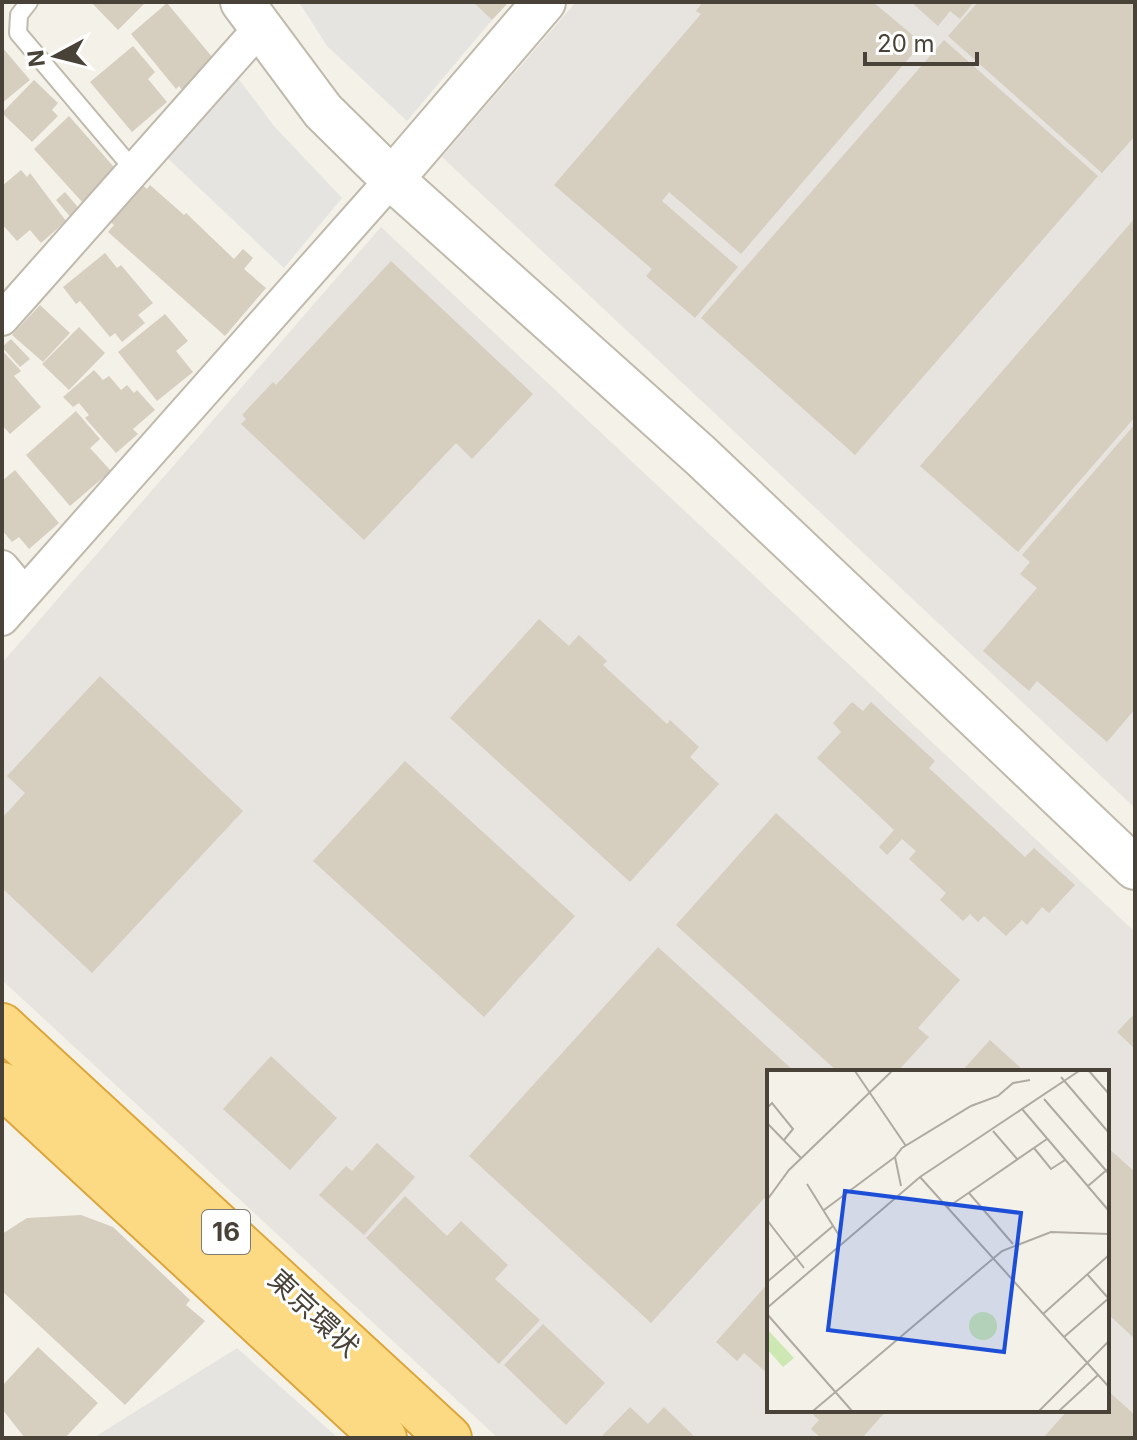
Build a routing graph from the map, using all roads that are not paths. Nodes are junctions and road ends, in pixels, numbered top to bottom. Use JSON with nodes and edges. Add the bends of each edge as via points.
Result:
{"nodes":[{"id":1,"x":29,"y":2,"type":"edge"},
{"id":2,"x":544,"y":2,"type":"edge"},
{"id":3,"x":251,"y":15,"type":"edge"},
{"id":4,"x":133,"y":169,"type":"junction"},
{"id":5,"x":392,"y":179,"type":"junction"},
{"id":6,"x":2,"y":319,"type":"edge"},
{"id":7,"x":2,"y":567,"type":"edge"},
{"id":8,"x":24,"y":593,"type":"junction"},
{"id":9,"x":2,"y":619,"type":"edge"},
{"id":10,"x":1135,"y":868,"type":"edge"},
{"id":11,"x":2,"y":1026,"type":"edge"},
{"id":12,"x":2,"y":1085,"type":"edge"},
{"id":13,"x":375,"y":1435,"type":"edge"},
{"id":14,"x":449,"y":1438,"type":"edge"}],
"edges":[{"from":1,"to":4,"type":"lane","via":[[19,15],[18,33]]},
{"from":2,"to":5,"type":"street"},
{"from":3,"to":4,"type":"street"},
{"from":3,"to":5,"type":"street","via":[[323,111]]},
{"from":4,"to":6,"type":"street"},
{"from":5,"to":8,"type":"street"},
{"from":5,"to":10,"type":"street","via":[[701,456]]},
{"from":7,"to":8,"type":"street"},
{"from":8,"to":9,"type":"street"},
{"from":11,"to":14,"type":"highway","name":"東京環状","number":"16"},
{"from":12,"to":13,"type":"highway","name":"東京環状","number":"16"}]}
